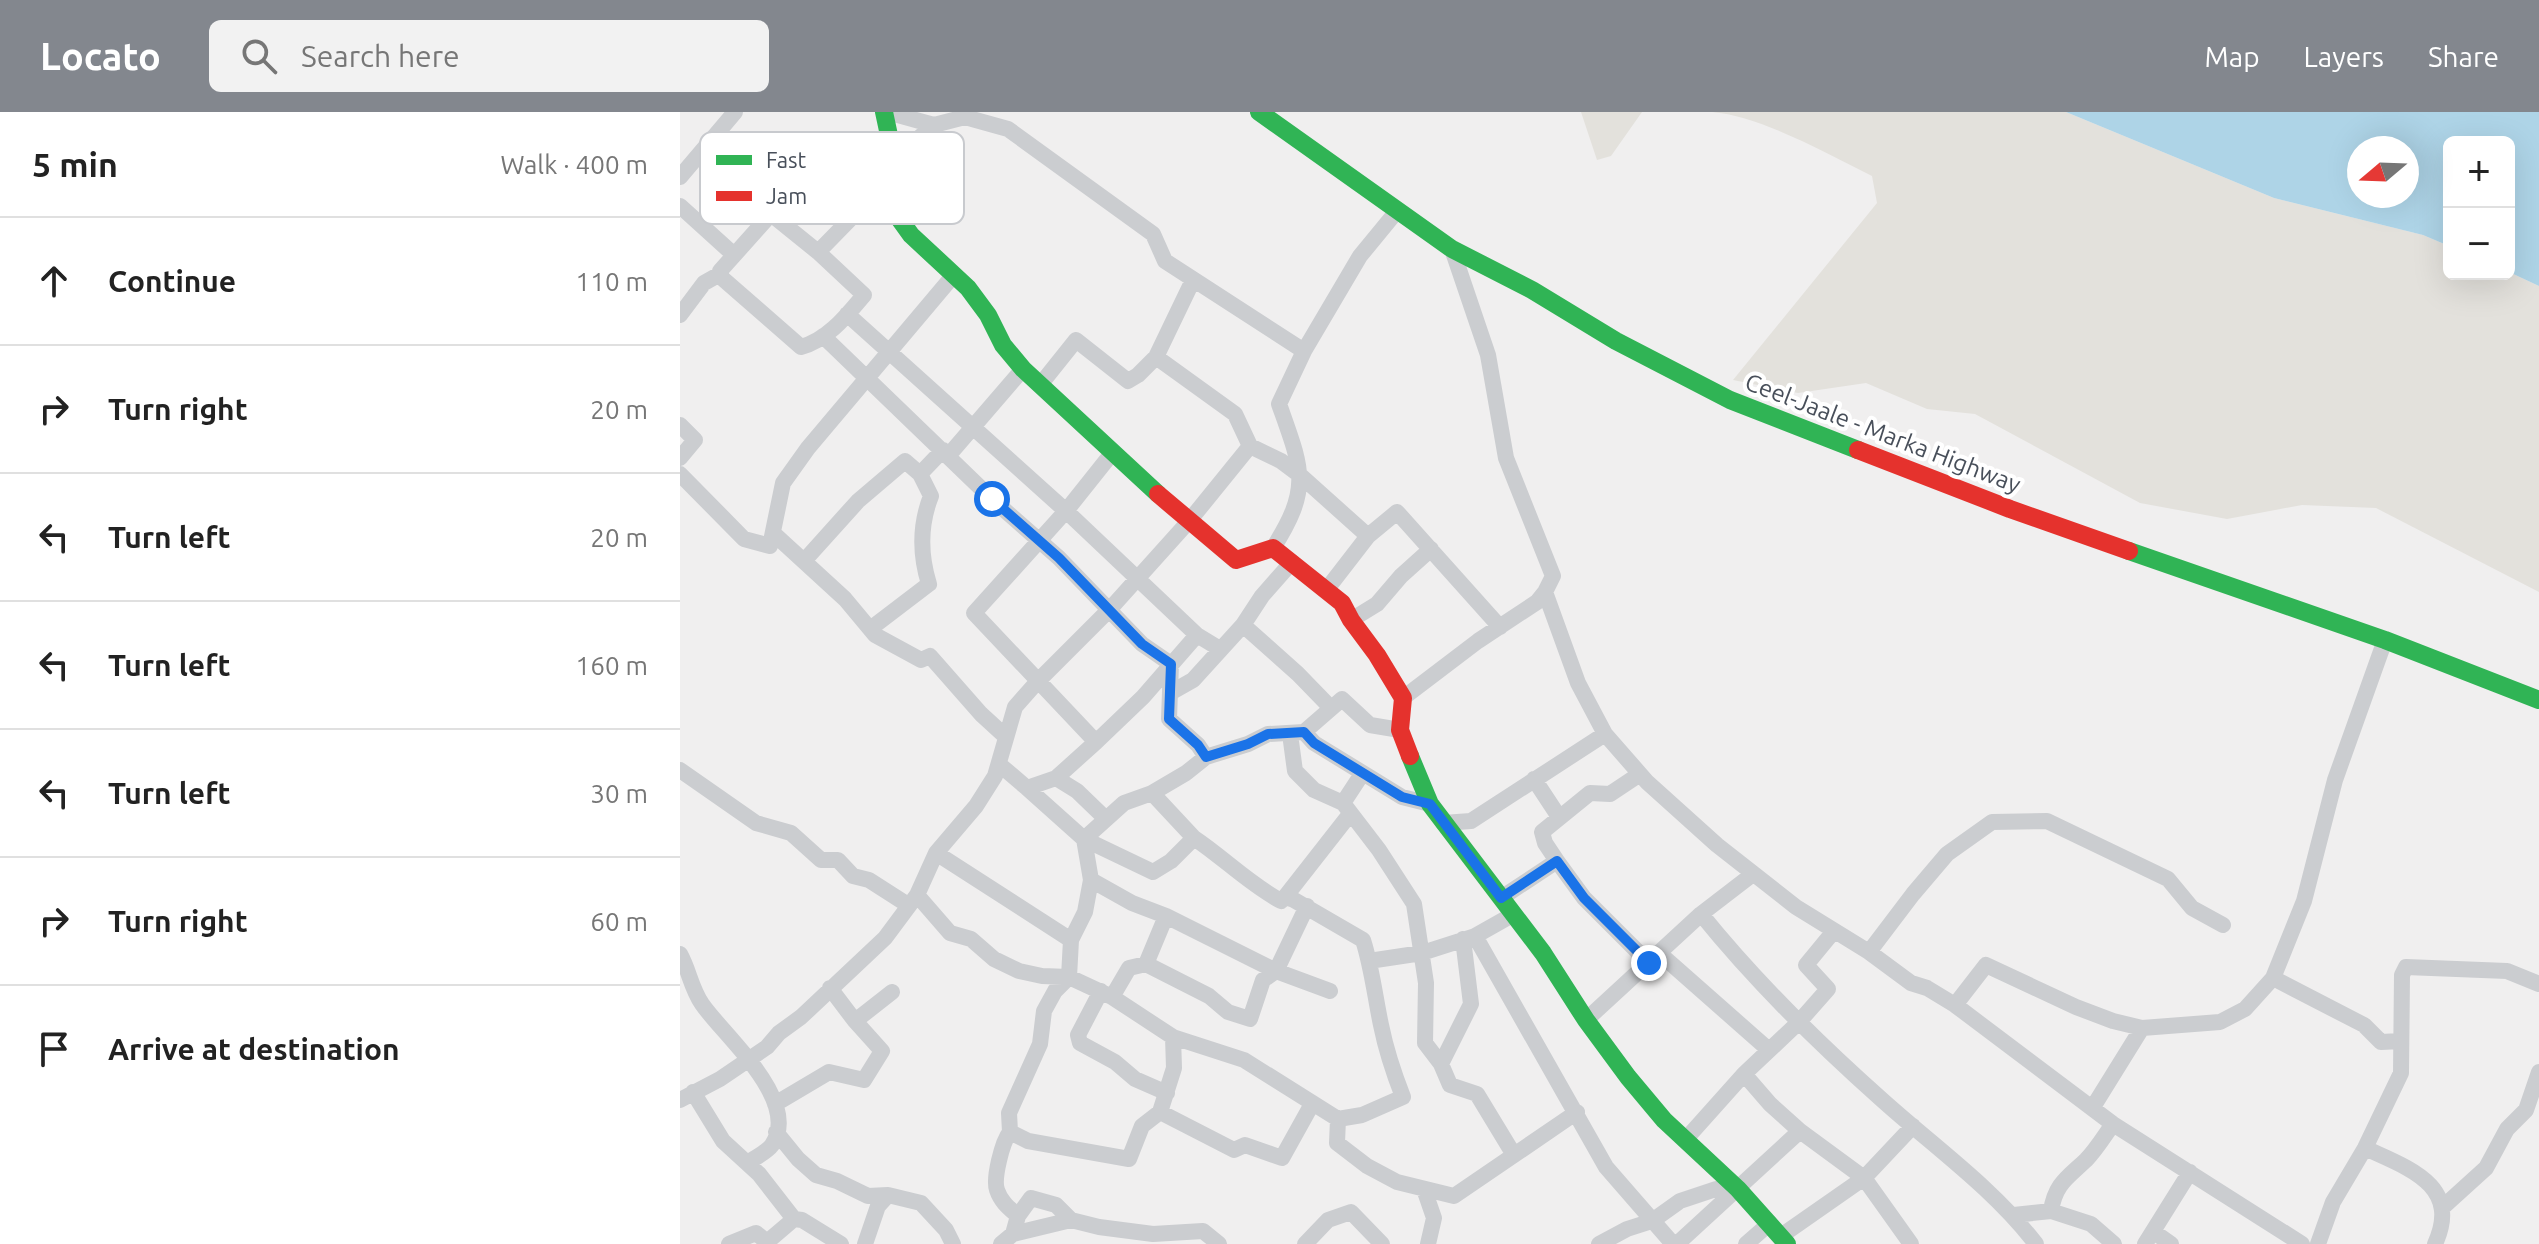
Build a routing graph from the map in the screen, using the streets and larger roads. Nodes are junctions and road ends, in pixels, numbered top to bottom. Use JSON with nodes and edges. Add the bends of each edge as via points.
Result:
{"nodes":[{"id":1,"x":735,"y":112,"type":"edge"},
{"id":2,"x":886,"y":112,"type":"edge"},
{"id":3,"x":1259,"y":112,"type":"edge"},
{"id":4,"x":966,"y":114,"type":"edge"},
{"id":5,"x":934,"y":125,"type":"junction"},
{"id":6,"x":718,"y":132,"type":"edge"},
{"id":7,"x":889,"y":132,"type":"edge"},
{"id":8,"x":926,"y":132,"type":"edge"},
{"id":9,"x":700,"y":153,"type":"edge"},
{"id":10,"x":680,"y":177,"type":"edge"},
{"id":11,"x":680,"y":206,"type":"edge"},
{"id":12,"x":1397,"y":211,"type":"junction"},
{"id":13,"x":762,"y":224,"type":"edge"},
{"id":14,"x":783,"y":224,"type":"edge"},
{"id":15,"x":845,"y":224,"type":"edge"},
{"id":16,"x":903,"y":224,"type":"edge"},
{"id":17,"x":1452,"y":249,"type":"junction"},
{"id":18,"x":818,"y":252,"type":"junction"},
{"id":19,"x":733,"y":254,"type":"junction"},
{"id":20,"x":720,"y":274,"type":"junction"},
{"id":21,"x":953,"y":276,"type":"junction"},
{"id":22,"x":1193,"y":280,"type":"junction"},
{"id":23,"x":847,"y":314,"type":"junction"},
{"id":24,"x":680,"y":315,"type":"edge"},
{"id":25,"x":823,"y":336,"type":"junction"},
{"id":26,"x":1304,"y":351,"type":"junction"},
{"id":27,"x":889,"y":352,"type":"junction"},
{"id":28,"x":1156,"y":357,"type":"junction"},
{"id":29,"x":1023,"y":369,"type":"junction"},
{"id":30,"x":867,"y":378,"type":"junction"},
{"id":31,"x":1040,"y":385,"type":"junction"},
{"id":32,"x":680,"y":425,"type":"edge"},
{"id":33,"x":972,"y":427,"type":"junction"},
{"id":34,"x":1250,"y":446,"type":"junction"},
{"id":35,"x":1113,"y":452,"type":"junction"},
{"id":36,"x":946,"y":453,"type":"junction"},
{"id":37,"x":680,"y":458,"type":"edge"},
{"id":38,"x":680,"y":474,"type":"edge"},
{"id":39,"x":920,"y":474,"type":"junction"},
{"id":40,"x":1301,"y":476,"type":"junction"},
{"id":41,"x":1066,"y":511,"type":"junction"},
{"id":42,"x":1190,"y":520,"type":"junction"},
{"id":43,"x":773,"y":533,"type":"junction"},
{"id":44,"x":1368,"y":536,"type":"junction"},
{"id":45,"x":1040,"y":541,"type":"junction"},
{"id":46,"x":1273,"y":548,"type":"junction"},
{"id":47,"x":1431,"y":549,"type":"junction"},
{"id":48,"x":804,"y":561,"type":"junction"},
{"id":49,"x":1292,"y":562,"type":"junction"},
{"id":50,"x":1137,"y":578,"type":"junction"},
{"id":51,"x":1327,"y":589,"type":"junction"},
{"id":52,"x":1545,"y":592,"type":"junction"},
{"id":53,"x":1110,"y":609,"type":"junction"},
{"id":54,"x":1351,"y":620,"type":"junction"},
{"id":55,"x":1243,"y":625,"type":"junction"},
{"id":56,"x":1500,"y":627,"type":"junction"},
{"id":57,"x":870,"y":629,"type":"junction"},
{"id":58,"x":1197,"y":635,"type":"junction"},
{"id":59,"x":2385,"y":640,"type":"junction"},
{"id":60,"x":1220,"y":649,"type":"junction"},
{"id":61,"x":1171,"y":664,"type":"junction"},
{"id":62,"x":1038,"y":681,"type":"junction"},
{"id":63,"x":1170,"y":693,"type":"junction"},
{"id":64,"x":1403,"y":698,"type":"junction"},
{"id":65,"x":2539,"y":700,"type":"edge"},
{"id":66,"x":1331,"y":708,"type":"junction"},
{"id":67,"x":1400,"y":730,"type":"junction"},
{"id":68,"x":1297,"y":733,"type":"junction"},
{"id":69,"x":1605,"y":734,"type":"junction"},
{"id":70,"x":1005,"y":736,"type":"junction"},
{"id":71,"x":1096,"y":742,"type":"junction"},
{"id":72,"x":1206,"y":757,"type":"junction"},
{"id":73,"x":1000,"y":765,"type":"junction"},
{"id":74,"x":680,"y":770,"type":"edge"},
{"id":75,"x":1362,"y":774,"type":"junction"},
{"id":76,"x":1640,"y":774,"type":"junction"},
{"id":77,"x":1056,"y":778,"type":"junction"},
{"id":78,"x":1534,"y":779,"type":"junction"},
{"id":79,"x":1027,"y":788,"type":"junction"},
{"id":80,"x":1152,"y":793,"type":"junction"},
{"id":81,"x":1430,"y":804,"type":"junction"},
{"id":82,"x":1346,"y":808,"type":"junction"},
{"id":83,"x":1559,"y":817,"type":"junction"},
{"id":84,"x":1106,"y":819,"type":"junction"},
{"id":85,"x":1443,"y":823,"type":"junction"},
{"id":86,"x":1194,"y":838,"type":"junction"},
{"id":87,"x":1084,"y":839,"type":"junction"},
{"id":88,"x":936,"y":853,"type":"junction"},
{"id":89,"x":1557,"y":861,"type":"junction"},
{"id":90,"x":1753,"y":874,"type":"junction"},
{"id":91,"x":1091,"y":880,"type":"junction"},
{"id":92,"x":1285,"y":897,"type":"junction"},
{"id":93,"x":1501,"y":898,"type":"junction"},
{"id":94,"x":912,"y":900,"type":"junction"},
{"id":95,"x":1307,"y":906,"type":"junction"},
{"id":96,"x":1514,"y":914,"type":"junction"},
{"id":97,"x":1701,"y":914,"type":"junction"},
{"id":98,"x":1166,"y":916,"type":"junction"},
{"id":99,"x":2223,"y":925,"type":"dead end"},
{"id":100,"x":1834,"y":931,"type":"junction"},
{"id":101,"x":1469,"y":937,"type":"junction"},
{"id":102,"x":1071,"y":940,"type":"junction"},
{"id":103,"x":1869,"y":952,"type":"junction"},
{"id":104,"x":1422,"y":953,"type":"junction"},
{"id":105,"x":680,"y":954,"type":"edge"},
{"id":106,"x":1654,"y":958,"type":"junction"},
{"id":107,"x":1369,"y":961,"type":"junction"},
{"id":108,"x":1146,"y":964,"type":"junction"},
{"id":109,"x":1276,"y":971,"type":"junction"},
{"id":110,"x":1069,"y":977,"type":"junction"},
{"id":111,"x":2273,"y":978,"type":"junction"},
{"id":112,"x":2539,"y":984,"type":"edge"},
{"id":113,"x":830,"y":988,"type":"junction"},
{"id":114,"x":1330,"y":991,"type":"dead end"},
{"id":115,"x":892,"y":992,"type":"dead end"},
{"id":116,"x":1106,"y":994,"type":"junction"},
{"id":117,"x":1955,"y":1005,"type":"junction"},
{"id":118,"x":1586,"y":1020,"type":"junction"},
{"id":119,"x":855,"y":1021,"type":"junction"},
{"id":120,"x":1798,"y":1023,"type":"junction"},
{"id":121,"x":2142,"y":1028,"type":"junction"},
{"id":122,"x":1173,"y":1037,"type":"junction"},
{"id":123,"x":2401,"y":1041,"type":"junction"},
{"id":124,"x":1769,"y":1050,"type":"junction"},
{"id":125,"x":749,"y":1059,"type":"junction"},
{"id":126,"x":1441,"y":1064,"type":"junction"},
{"id":127,"x":2539,"y":1072,"type":"edge"},
{"id":128,"x":1744,"y":1074,"type":"junction"},
{"id":129,"x":1167,"y":1093,"type":"junction"},
{"id":130,"x":686,"y":1096,"type":"edge"},
{"id":131,"x":775,"y":1104,"type":"junction"},
{"id":132,"x":1312,"y":1104,"type":"junction"},
{"id":133,"x":2093,"y":1107,"type":"junction"},
{"id":134,"x":1160,"y":1112,"type":"junction"},
{"id":135,"x":1577,"y":1112,"type":"junction"},
{"id":136,"x":1338,"y":1119,"type":"junction"},
{"id":137,"x":2113,"y":1124,"type":"junction"},
{"id":138,"x":1913,"y":1126,"type":"junction"},
{"id":139,"x":1800,"y":1131,"type":"junction"},
{"id":140,"x":776,"y":1132,"type":"junction"},
{"id":141,"x":1010,"y":1132,"type":"junction"},
{"id":142,"x":1685,"y":1140,"type":"junction"},
{"id":143,"x":2365,"y":1148,"type":"junction"},
{"id":144,"x":1514,"y":1155,"type":"junction"},
{"id":145,"x":747,"y":1163,"type":"junction"},
{"id":146,"x":2190,"y":1172,"type":"junction"},
{"id":147,"x":1864,"y":1178,"type":"junction"},
{"id":148,"x":1424,"y":1189,"type":"junction"},
{"id":149,"x":1738,"y":1189,"type":"junction"},
{"id":150,"x":888,"y":1195,"type":"junction"},
{"id":151,"x":2443,"y":1207,"type":"junction"},
{"id":152,"x":2051,"y":1211,"type":"junction"},
{"id":153,"x":2014,"y":1215,"type":"junction"},
{"id":154,"x":1018,"y":1216,"type":"junction"},
{"id":155,"x":794,"y":1219,"type":"junction"},
{"id":156,"x":1071,"y":1220,"type":"junction"},
{"id":157,"x":1652,"y":1221,"type":"junction"},
{"id":158,"x":1779,"y":1234,"type":"edge"},
{"id":159,"x":2150,"y":1238,"type":"edge"},
{"id":160,"x":1007,"y":1239,"type":"edge"},
{"id":161,"x":2296,"y":1242,"type":"edge"},
{"id":162,"x":768,"y":1243,"type":"edge"},
{"id":163,"x":729,"y":1244,"type":"edge"},
{"id":164,"x":841,"y":1244,"type":"edge"},
{"id":165,"x":865,"y":1244,"type":"edge"},
{"id":166,"x":953,"y":1244,"type":"edge"},
{"id":167,"x":1219,"y":1244,"type":"edge"},
{"id":168,"x":1305,"y":1244,"type":"edge"},
{"id":169,"x":1382,"y":1244,"type":"edge"},
{"id":170,"x":1428,"y":1244,"type":"edge"},
{"id":171,"x":1599,"y":1244,"type":"edge"},
{"id":172,"x":1675,"y":1244,"type":"edge"},
{"id":173,"x":1746,"y":1244,"type":"edge"},
{"id":174,"x":1911,"y":1244,"type":"edge"},
{"id":175,"x":2035,"y":1244,"type":"edge"},
{"id":176,"x":2114,"y":1244,"type":"edge"},
{"id":177,"x":2171,"y":1244,"type":"edge"},
{"id":178,"x":2318,"y":1244,"type":"edge"},
{"id":179,"x":2435,"y":1244,"type":"edge"}],
"edges":[{"from":1,"to":6,"type":"street"},
{"from":2,"to":5,"type":"street"},
{"from":2,"to":7,"type":"street"},
{"from":3,"to":12,"type":"street","name":"Ceel-Jaale - Marka Highway"},
{"from":4,"to":5,"type":"street"},
{"from":4,"to":22,"type":"street","via":[[1008,129],[1153,234],[1165,261]]},
{"from":5,"to":8,"type":"street"},
{"from":9,"to":10,"type":"street"},
{"from":11,"to":19,"type":"street"},
{"from":12,"to":17,"type":"street","name":"Ceel-Jaale - Marka Highway"},
{"from":12,"to":26,"type":"street","via":[[1360,256]]},
{"from":13,"to":19,"type":"street"},
{"from":14,"to":18,"type":"street"},
{"from":15,"to":18,"type":"street"},
{"from":16,"to":21,"type":"street"},
{"from":17,"to":52,"type":"street","via":[[1488,355],[1506,458],[1553,576]]},
{"from":17,"to":59,"type":"street","name":"Ceel-Jaale - Marka Highway","via":[[1730,400],[2010,509]]},
{"from":18,"to":23,"type":"street","via":[[864,295]]},
{"from":19,"to":20,"type":"street"},
{"from":20,"to":24,"type":"street","via":[[704,283]]},
{"from":20,"to":25,"type":"street","via":[[801,347]]},
{"from":21,"to":27,"type":"street"},
{"from":21,"to":29,"type":"street","via":[[975,297]]},
{"from":22,"to":26,"type":"street"},
{"from":22,"to":28,"type":"street"},
{"from":23,"to":25,"type":"street"},
{"from":23,"to":27,"type":"street"},
{"from":25,"to":30,"type":"street"},
{"from":26,"to":40,"type":"street","via":[[1279,404]]},
{"from":27,"to":30,"type":"street"},
{"from":27,"to":33,"type":"street"},
{"from":28,"to":31,"type":"street","via":[[1128,381],[1076,340]]},
{"from":28,"to":34,"type":"street","via":[[1235,414]]},
{"from":29,"to":31,"type":"street"},
{"from":29,"to":33,"type":"street"},
{"from":30,"to":36,"type":"street"},
{"from":30,"to":43,"type":"street","via":[[783,483]]},
{"from":31,"to":35,"type":"street"},
{"from":32,"to":37,"type":"street","via":[[695,440]]},
{"from":33,"to":36,"type":"street"},
{"from":33,"to":41,"type":"street"},
{"from":34,"to":40,"type":"street"},
{"from":34,"to":42,"type":"street"},
{"from":35,"to":41,"type":"street"},
{"from":35,"to":42,"type":"street"},
{"from":36,"to":39,"type":"street"},
{"from":36,"to":45,"type":"street"},
{"from":38,"to":43,"type":"street","via":[[744,539],[770,546]]},
{"from":39,"to":48,"type":"street","via":[[905,461],[858,501]]},
{"from":39,"to":57,"type":"street","via":[[931,496],[924,512],[922,563],[929,584]]},
{"from":40,"to":44,"type":"street"},
{"from":40,"to":46,"type":"street","via":[[1290,521]]},
{"from":41,"to":45,"type":"street"},
{"from":41,"to":50,"type":"street"},
{"from":42,"to":46,"type":"street","via":[[1236,560]]},
{"from":42,"to":50,"type":"street"},
{"from":43,"to":48,"type":"street"},
{"from":44,"to":47,"type":"street","via":[[1397,512]]},
{"from":44,"to":51,"type":"street"},
{"from":45,"to":53,"type":"street"},
{"from":45,"to":62,"type":"street","via":[[974,613]]},
{"from":46,"to":49,"type":"street"},
{"from":47,"to":54,"type":"street","via":[[1377,604]]},
{"from":47,"to":56,"type":"street"},
{"from":48,"to":57,"type":"street"},
{"from":49,"to":51,"type":"street"},
{"from":49,"to":55,"type":"street"},
{"from":50,"to":53,"type":"street"},
{"from":50,"to":58,"type":"street"},
{"from":51,"to":54,"type":"street"},
{"from":52,"to":56,"type":"street"},
{"from":52,"to":69,"type":"street","via":[[1578,683]]},
{"from":53,"to":61,"type":"street","via":[[1142,644]]},
{"from":53,"to":62,"type":"street"},
{"from":54,"to":64,"type":"street"},
{"from":55,"to":60,"type":"street"},
{"from":55,"to":66,"type":"street"},
{"from":56,"to":64,"type":"street"},
{"from":57,"to":70,"type":"street","via":[[921,660],[930,656]]},
{"from":58,"to":60,"type":"street"},
{"from":58,"to":61,"type":"street"},
{"from":59,"to":65,"type":"street","name":"Ceel-Jaale - Marka Highway"},
{"from":59,"to":111,"type":"street","via":[[2335,780],[2304,901]]},
{"from":60,"to":63,"type":"street","via":[[1193,680]]},
{"from":61,"to":63,"type":"street"},
{"from":61,"to":71,"type":"street"},
{"from":62,"to":70,"type":"street","via":[[1015,707]]},
{"from":62,"to":71,"type":"street"},
{"from":63,"to":72,"type":"street","via":[[1169,719]]},
{"from":64,"to":67,"type":"street"},
{"from":66,"to":67,"type":"street","via":[[1342,699],[1370,725]]},
{"from":66,"to":68,"type":"street"},
{"from":67,"to":81,"type":"street"},
{"from":68,"to":72,"type":"street","via":[[1268,734]]},
{"from":68,"to":75,"type":"street"},
{"from":68,"to":82,"type":"street","via":[[1295,771],[1314,790]]},
{"from":69,"to":76,"type":"street"},
{"from":69,"to":78,"type":"street"},
{"from":70,"to":73,"type":"street"},
{"from":71,"to":77,"type":"street"},
{"from":72,"to":80,"type":"street"},
{"from":73,"to":79,"type":"street"},
{"from":73,"to":88,"type":"street","via":[[976,806]]},
{"from":74,"to":94,"type":"street","via":[[756,823],[791,833],[821,860],[838,860],[853,876]]},
{"from":75,"to":81,"type":"street","via":[[1402,797]]},
{"from":75,"to":82,"type":"street"},
{"from":76,"to":83,"type":"street","via":[[1610,794],[1590,793]]},
{"from":76,"to":90,"type":"street"},
{"from":77,"to":79,"type":"street"},
{"from":77,"to":84,"type":"street"},
{"from":78,"to":83,"type":"street"},
{"from":78,"to":85,"type":"street","via":[[1471,821]]},
{"from":79,"to":87,"type":"street"},
{"from":80,"to":84,"type":"street","via":[[1124,803]]},
{"from":80,"to":86,"type":"street"},
{"from":81,"to":85,"type":"street"},
{"from":82,"to":92,"type":"street"},
{"from":82,"to":104,"type":"street","via":[[1414,904]]},
{"from":83,"to":89,"type":"street","via":[[1542,832]]},
{"from":84,"to":87,"type":"street"},
{"from":85,"to":93,"type":"street"},
{"from":86,"to":87,"type":"street","via":[[1153,872]]},
{"from":86,"to":92,"type":"street","via":[[1259,889],[1281,901]]},
{"from":87,"to":91,"type":"street"},
{"from":88,"to":94,"type":"street"},
{"from":88,"to":102,"type":"street"},
{"from":89,"to":93,"type":"street"},
{"from":89,"to":106,"type":"street","via":[[1584,898]]},
{"from":90,"to":97,"type":"street"},
{"from":90,"to":100,"type":"street"},
{"from":91,"to":98,"type":"street"},
{"from":91,"to":102,"type":"street","via":[[1085,912]]},
{"from":92,"to":95,"type":"street"},
{"from":93,"to":96,"type":"street"},
{"from":94,"to":110,"type":"street","via":[[950,933],[971,939],[994,959],[1019,971]]},
{"from":94,"to":113,"type":"street","via":[[885,938]]},
{"from":95,"to":107,"type":"street","via":[[1363,940]]},
{"from":95,"to":109,"type":"street"},
{"from":96,"to":101,"type":"street"},
{"from":96,"to":118,"type":"street"},
{"from":97,"to":106,"type":"street"},
{"from":97,"to":120,"type":"street"},
{"from":98,"to":108,"type":"street"},
{"from":98,"to":109,"type":"street"},
{"from":99,"to":103,"type":"street","via":[[2192,908],[2168,879],[2047,821],[1992,822],[1947,854]]},
{"from":100,"to":103,"type":"street"},
{"from":100,"to":120,"type":"street","via":[[1806,965],[1828,989]]},
{"from":101,"to":104,"type":"street"},
{"from":101,"to":126,"type":"street","via":[[1471,1004]]},
{"from":101,"to":135,"type":"street"},
{"from":102,"to":110,"type":"street"},
{"from":103,"to":117,"type":"street","via":[[1911,983]]},
{"from":104,"to":107,"type":"street"},
{"from":104,"to":126,"type":"street","via":[[1425,1043]]},
{"from":105,"to":125,"type":"street","via":[[703,1005]]},
{"from":106,"to":118,"type":"street"},
{"from":106,"to":124,"type":"street"},
{"from":107,"to":136,"type":"street","via":[[1403,1097]]},
{"from":108,"to":109,"type":"street","via":[[1209,996],[1228,1012],[1250,1019],[1263,980]]},
{"from":108,"to":116,"type":"street","via":[[1129,968]]},
{"from":109,"to":114,"type":"street"},
{"from":110,"to":116,"type":"street"},
{"from":110,"to":141,"type":"street","via":[[1044,1011],[1040,1044],[1009,1113]]},
{"from":111,"to":121,"type":"street","via":[[2245,1009],[2220,1022]]},
{"from":111,"to":123,"type":"street","via":[[2364,1025],[2381,1042]]},
{"from":112,"to":123,"type":"street","via":[[2507,971],[2406,967]]},
{"from":113,"to":119,"type":"street"},
{"from":113,"to":125,"type":"street"},
{"from":115,"to":119,"type":"street"},
{"from":116,"to":122,"type":"street"},
{"from":116,"to":129,"type":"street","via":[[1078,1035],[1080,1043]]},
{"from":117,"to":121,"type":"street","via":[[1986,965],[2076,1007]]},
{"from":117,"to":133,"type":"street"},
{"from":118,"to":142,"type":"street"},
{"from":119,"to":131,"type":"street","via":[[882,1051],[864,1080],[829,1072]]},
{"from":120,"to":124,"type":"street"},
{"from":120,"to":138,"type":"street"},
{"from":121,"to":133,"type":"street"},
{"from":122,"to":129,"type":"street","via":[[1174,1068]]},
{"from":122,"to":132,"type":"street","via":[[1244,1060]]},
{"from":123,"to":143,"type":"street","via":[[2401,1073]]},
{"from":124,"to":128,"type":"street"},
{"from":125,"to":130,"type":"street"},
{"from":125,"to":131,"type":"street"},
{"from":126,"to":144,"type":"street","via":[[1450,1085],[1477,1094]]},
{"from":127,"to":151,"type":"street","via":[[2526,1110],[2507,1129],[2486,1168]]},
{"from":128,"to":139,"type":"street"},
{"from":128,"to":142,"type":"street"},
{"from":129,"to":134,"type":"street"},
{"from":130,"to":145,"type":"street"},
{"from":131,"to":140,"type":"street"},
{"from":132,"to":134,"type":"street","via":[[1282,1158],[1245,1145],[1234,1150]]},
{"from":132,"to":136,"type":"street"},
{"from":133,"to":137,"type":"street"},
{"from":134,"to":141,"type":"street","via":[[1142,1126],[1129,1159],[1028,1141]]},
{"from":135,"to":144,"type":"street"},
{"from":135,"to":157,"type":"street","via":[[1606,1167]]},
{"from":136,"to":148,"type":"street","via":[[1337,1143],[1397,1182]]},
{"from":137,"to":146,"type":"street"},
{"from":137,"to":152,"type":"street","via":[[2053,1194]]},
{"from":138,"to":147,"type":"street"},
{"from":138,"to":153,"type":"street"},
{"from":139,"to":147,"type":"street"},
{"from":139,"to":149,"type":"street"},
{"from":140,"to":145,"type":"street","via":[[772,1145]]},
{"from":140,"to":150,"type":"street","via":[[816,1175],[868,1196]]},
{"from":141,"to":154,"type":"street","via":[[995,1187]]},
{"from":142,"to":149,"type":"street"},
{"from":143,"to":151,"type":"street","via":[[2424,1177]]},
{"from":143,"to":178,"type":"street","via":[[2333,1202]]},
{"from":144,"to":148,"type":"street","via":[[1454,1196]]},
{"from":145,"to":155,"type":"street"},
{"from":146,"to":159,"type":"street"},
{"from":146,"to":161,"type":"street"},
{"from":147,"to":158,"type":"street"},
{"from":147,"to":174,"type":"street"},
{"from":148,"to":170,"type":"street","via":[[1434,1218]]},
{"from":149,"to":157,"type":"street","via":[[1716,1189],[1680,1201]]},
{"from":149,"to":158,"type":"street"},
{"from":149,"to":172,"type":"street"},
{"from":150,"to":165,"type":"street","via":[[878,1206]]},
{"from":150,"to":166,"type":"street","via":[[921,1203]]},
{"from":151,"to":179,"type":"street"},
{"from":152,"to":153,"type":"street"},
{"from":152,"to":176,"type":"street","via":[[2091,1224]]},
{"from":153,"to":175,"type":"street"},
{"from":154,"to":156,"type":"street","via":[[1031,1198],[1056,1205]]},
{"from":154,"to":160,"type":"street"},
{"from":155,"to":162,"type":"street"},
{"from":155,"to":164,"type":"street"},
{"from":156,"to":160,"type":"street"},
{"from":156,"to":167,"type":"street","via":[[1153,1234],[1203,1231]]},
{"from":157,"to":171,"type":"street"},
{"from":157,"to":172,"type":"street"},
{"from":158,"to":173,"type":"street"},
{"from":159,"to":177,"type":"street"},
{"from":162,"to":163,"type":"street","via":[[756,1233]]},
{"from":168,"to":169,"type":"street","via":[[1328,1220],[1351,1212]]}]}
